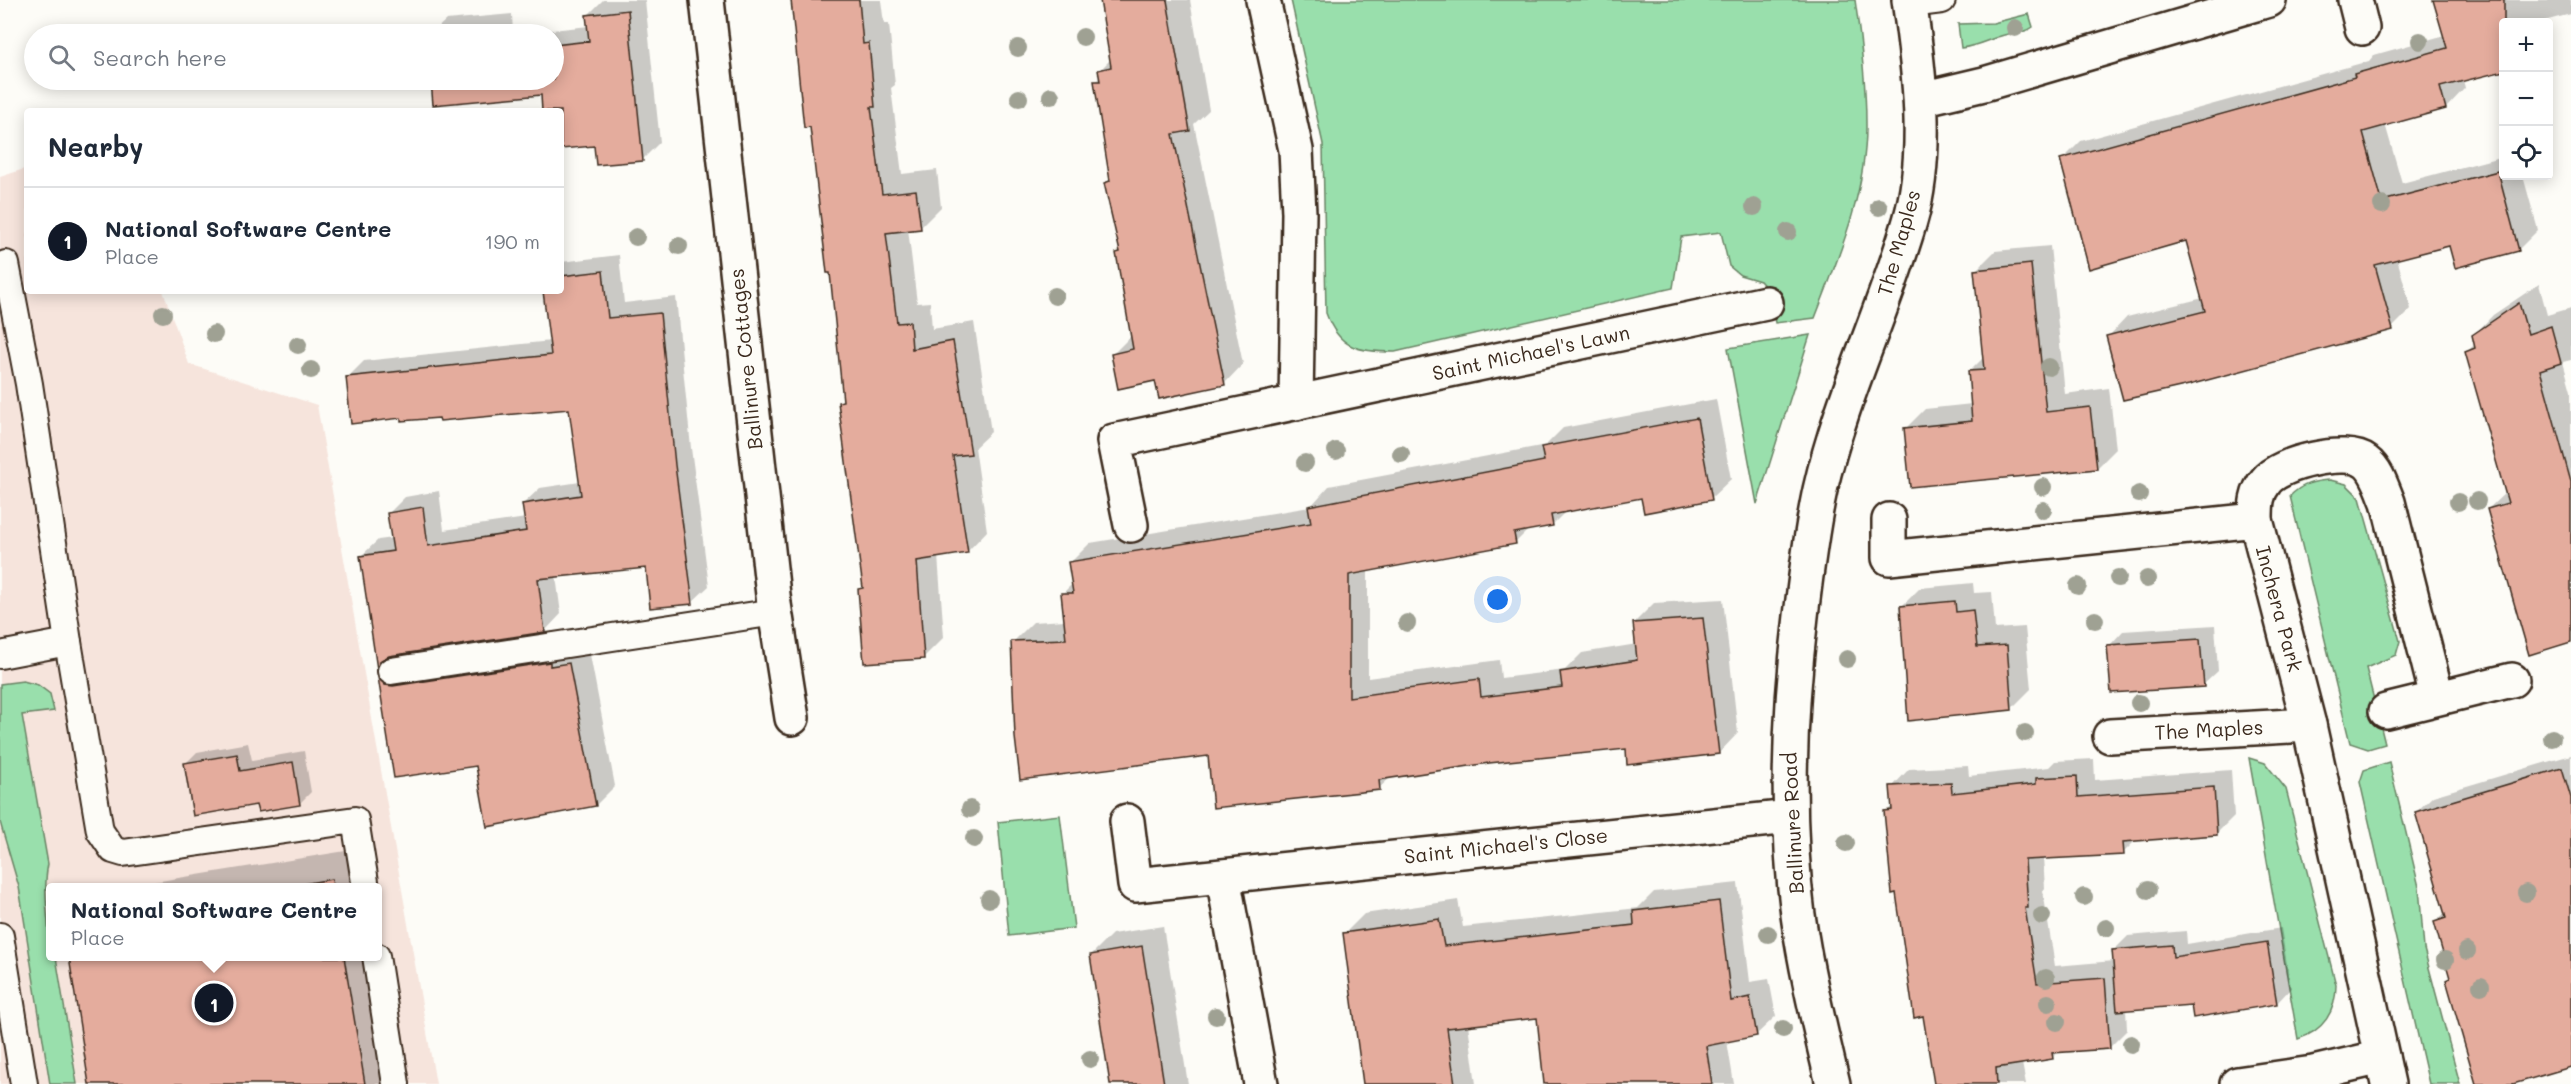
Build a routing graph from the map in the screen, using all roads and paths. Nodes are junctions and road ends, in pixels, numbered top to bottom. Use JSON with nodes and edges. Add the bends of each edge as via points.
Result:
{"nodes":[{"id":1,"x":706,"y":0,"type":"edge"},
{"id":2,"x":1263,"y":0,"type":"edge"},
{"id":3,"x":1942,"y":0,"type":"edge"},
{"id":4,"x":2269,"y":0,"type":"edge"},
{"id":5,"x":1910,"y":2,"type":"edge"},
{"id":6,"x":1920,"y":99,"type":"junction"},
{"id":7,"x":6,"y":264,"type":"dead end"},
{"id":8,"x":1766,"y":303,"type":"dead end"},
{"id":9,"x":1296,"y":403,"type":"junction"},
{"id":10,"x":1889,"y":520,"type":"dead end"},
{"id":11,"x":2256,"y":520,"type":"junction"},
{"id":12,"x":1131,"y":525,"type":"dead end"},
{"id":13,"x":1808,"y":559,"type":"joint"},
{"id":14,"x":775,"y":612,"type":"junction"},
{"id":15,"x":68,"y":642,"type":"junction"},
{"id":16,"x":0,"y":655,"type":"edge"},
{"id":17,"x":391,"y":671,"type":"dead end"},
{"id":18,"x":2512,"y":680,"type":"dead end"},
{"id":19,"x":2437,"y":697,"type":"junction"},
{"id":20,"x":2386,"y":711,"type":"dead end"},
{"id":21,"x":792,"y":718,"type":"dead end"},
{"id":22,"x":2309,"y":725,"type":"junction"},
{"id":23,"x":2110,"y":736,"type":"dead end"},
{"id":24,"x":1790,"y":817,"type":"junction"},
{"id":25,"x":1127,"y":821,"type":"dead end"},
{"id":26,"x":1223,"y":877,"type":"junction"},
{"id":27,"x":365,"y":883,"type":"edge"},
{"id":28,"x":0,"y":936,"type":"edge"},
{"id":29,"x":377,"y":961,"type":"edge"},
{"id":30,"x":2385,"y":1070,"type":"edge"},
{"id":31,"x":24,"y":1084,"type":"edge"},
{"id":32,"x":396,"y":1084,"type":"edge"},
{"id":33,"x":1261,"y":1084,"type":"edge"},
{"id":34,"x":1833,"y":1084,"type":"edge"},
{"id":35,"x":2237,"y":1084,"type":"edge"}],
"edges":[{"from":1,"to":14,"type":"street","name":"Ballinure Cottages"},
{"from":2,"to":9,"type":"street","via":[[1296,150]]},
{"from":3,"to":5,"type":"lane"},
{"from":4,"to":6,"type":"street","via":[[1984,84]]},
{"from":5,"to":6,"type":"street","name":"The Maples"},
{"from":6,"to":13,"type":"street","name":"The Maples","via":[[1918,177],[1910,221],[1820,488]]},
{"from":7,"to":15,"type":"lane","via":[[29,384]]},
{"from":8,"to":9,"type":"street","name":"Saint Michael's Lawn"},
{"from":9,"to":12,"type":"street","name":"Saint Michael's Lawn","via":[[1114,441]]},
{"from":10,"to":11,"type":"street","via":[[1889,558]]},
{"from":11,"to":19,"type":"street","name":"Inchera Park","via":[[2257,496],[2276,472],[2327,455],[2366,462],[2380,481],[2388,502]]},
{"from":11,"to":22,"type":"street","name":"Inchera Park"},
{"from":13,"to":24,"type":"street","name":"Ballinure Road","via":[[1791,695]]},
{"from":14,"to":17,"type":"lane"},
{"from":14,"to":21,"type":"street","name":"Ballinure Cottages"},
{"from":15,"to":16,"type":"lane"},
{"from":15,"to":27,"type":"lane","via":[[100,831],[113,849],[123,854],[355,820]]},
{"from":18,"to":19,"type":"street"},
{"from":19,"to":20,"type":"street"},
{"from":22,"to":23,"type":"street","name":"The Maples"},
{"from":22,"to":30,"type":"street","name":"Inchera Park"},
{"from":24,"to":26,"type":"street","name":"Saint Michael's Close"},
{"from":24,"to":34,"type":"street","name":"Ballinure Road","via":[[1798,914]]},
{"from":25,"to":26,"type":"street","name":"Saint Michael's Close","via":[[1135,885]]},
{"from":26,"to":33,"type":"street"},
{"from":28,"to":31,"type":"lane"},
{"from":29,"to":32,"type":"lane"},
{"from":30,"to":35,"type":"street","via":[[2313,1072]]}]}
